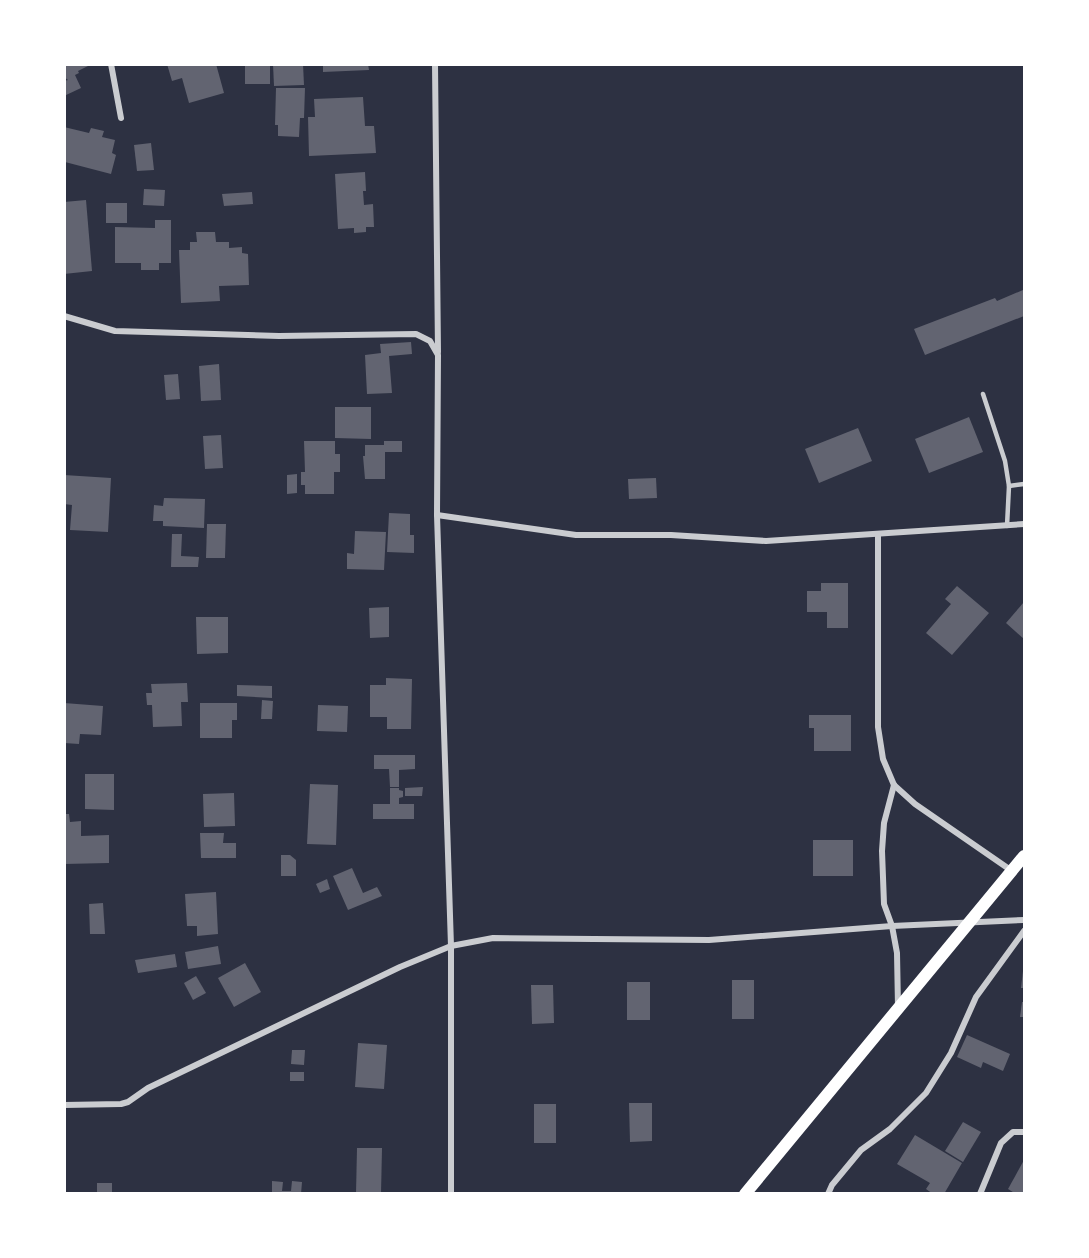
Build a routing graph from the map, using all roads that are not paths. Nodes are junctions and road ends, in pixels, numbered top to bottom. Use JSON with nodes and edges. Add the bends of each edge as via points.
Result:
{"nodes":[{"id":1,"x":111,"y":64,"type":"edge"},
{"id":2,"x":435,"y":64,"type":"edge"},
{"id":3,"x":122,"y":118,"type":"dead end"},
{"id":4,"x":64,"y":316,"type":"edge"},
{"id":5,"x":438,"y":355,"type":"junction"},
{"id":6,"x":983,"y":394,"type":"dead end"},
{"id":7,"x":1024,"y":484,"type":"edge"},
{"id":8,"x":1009,"y":486,"type":"junction"},
{"id":9,"x":437,"y":515,"type":"junction"},
{"id":10,"x":1024,"y":524,"type":"edge"},
{"id":11,"x":1007,"y":526,"type":"junction"},
{"id":12,"x":878,"y":535,"type":"junction"},
{"id":13,"x":894,"y":785,"type":"junction"},
{"id":14,"x":1024,"y":856,"type":"edge"},
{"id":15,"x":1013,"y":871,"type":"junction"},
{"id":16,"x":1024,"y":920,"type":"edge"},
{"id":17,"x":971,"y":923,"type":"junction"},
{"id":18,"x":892,"y":926,"type":"junction"},
{"id":19,"x":1024,"y":931,"type":"edge"},
{"id":20,"x":452,"y":946,"type":"junction"},
{"id":21,"x":898,"y":1010,"type":"junction"},
{"id":22,"x":64,"y":1105,"type":"edge"},
{"id":23,"x":1024,"y":1131,"type":"edge"},
{"id":24,"x":451,"y":1194,"type":"edge"},
{"id":25,"x":745,"y":1194,"type":"edge"},
{"id":26,"x":828,"y":1194,"type":"edge"},
{"id":27,"x":980,"y":1194,"type":"edge"}],
"edges":[{"from":1,"to":3,"type":"street"},
{"from":2,"to":5,"type":"street"},
{"from":4,"to":5,"type":"street","via":[[116,331],[279,336],[416,334],[430,341]]},
{"from":5,"to":9,"type":"street"},
{"from":6,"to":8,"type":"lane"},
{"from":7,"to":8,"type":"lane"},
{"from":8,"to":11,"type":"lane"},
{"from":9,"to":12,"type":"street","via":[[576,535],[766,541]]},
{"from":9,"to":20,"type":"street"},
{"from":10,"to":11,"type":"street"},
{"from":11,"to":12,"type":"street"},
{"from":12,"to":13,"type":"street","via":[[878,727],[883,759]]},
{"from":13,"to":15,"type":"street","via":[[915,804]]},
{"from":13,"to":18,"type":"street","via":[[884,823],[882,852],[884,904]]},
{"from":14,"to":15,"type":"main road"},
{"from":15,"to":17,"type":"main road"},
{"from":16,"to":17,"type":"street"},
{"from":17,"to":18,"type":"street"},
{"from":17,"to":21,"type":"main road"},
{"from":18,"to":20,"type":"street","via":[[709,940],[493,938]]},
{"from":18,"to":21,"type":"street","via":[[897,953]]},
{"from":19,"to":26,"type":"street","via":[[976,997],[951,1053],[926,1093],[890,1129],[861,1150]]},
{"from":20,"to":22,"type":"street","via":[[159,1082],[128,1102]]},
{"from":20,"to":24,"type":"street"},
{"from":21,"to":25,"type":"main road"},
{"from":23,"to":27,"type":"street","via":[[1013,1132],[1001,1143]]}]}
